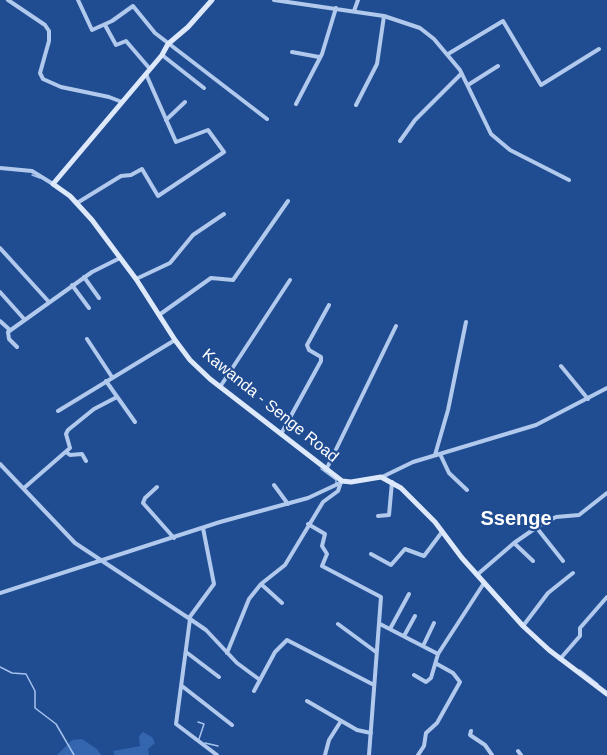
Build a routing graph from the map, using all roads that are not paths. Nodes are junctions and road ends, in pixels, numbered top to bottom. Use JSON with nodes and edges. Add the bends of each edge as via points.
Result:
{"nodes":[{"id":1,"x":8,"y":0,"type":"edge"},
{"id":2,"x":78,"y":0,"type":"edge"},
{"id":3,"x":129,"y":0,"type":"edge"},
{"id":4,"x":212,"y":0,"type":"edge"},
{"id":5,"x":274,"y":0,"type":"edge"},
{"id":6,"x":358,"y":0,"type":"edge"},
{"id":7,"x":134,"y":6,"type":"junction"},
{"id":8,"x":336,"y":8,"type":"junction"},
{"id":9,"x":354,"y":11,"type":"junction"},
{"id":10,"x":384,"y":16,"type":"junction"},
{"id":11,"x":105,"y":24,"type":"junction"},
{"id":12,"x":168,"y":44,"type":"junction"},
{"id":13,"x":599,"y":49,"type":"dead end"},
{"id":14,"x":292,"y":52,"type":"dead end"},
{"id":15,"x":448,"y":54,"type":"junction"},
{"id":16,"x":162,"y":55,"type":"junction"},
{"id":17,"x":320,"y":57,"type":"junction"},
{"id":18,"x":498,"y":66,"type":"dead end"},
{"id":19,"x":150,"y":69,"type":"junction"},
{"id":20,"x":146,"y":74,"type":"junction"},
{"id":21,"x":461,"y":74,"type":"junction"},
{"id":22,"x":468,"y":85,"type":"junction"},
{"id":23,"x":204,"y":88,"type":"dead end"},
{"id":24,"x":122,"y":102,"type":"junction"},
{"id":25,"x":185,"y":102,"type":"dead end"},
{"id":26,"x":296,"y":104,"type":"dead end"},
{"id":27,"x":356,"y":105,"type":"dead end"},
{"id":28,"x":267,"y":119,"type":"dead end"},
{"id":29,"x":166,"y":120,"type":"junction"},
{"id":30,"x":400,"y":141,"type":"dead end"},
{"id":31,"x":0,"y":168,"type":"edge"},
{"id":32,"x":569,"y":180,"type":"dead end"},
{"id":33,"x":53,"y":184,"type":"junction"},
{"id":34,"x":288,"y":201,"type":"dead end"},
{"id":35,"x":76,"y":203,"type":"junction"},
{"id":36,"x":224,"y":214,"type":"dead end"},
{"id":37,"x":0,"y":248,"type":"edge"},
{"id":38,"x":120,"y":258,"type":"junction"},
{"id":39,"x":84,"y":277,"type":"junction"},
{"id":40,"x":136,"y":279,"type":"junction"},
{"id":41,"x":290,"y":280,"type":"dead end"},
{"id":42,"x":72,"y":285,"type":"junction"},
{"id":43,"x":0,"y":292,"type":"edge"},
{"id":44,"x":99,"y":298,"type":"dead end"},
{"id":45,"x":49,"y":302,"type":"junction"},
{"id":46,"x":329,"y":305,"type":"dead end"},
{"id":47,"x":89,"y":309,"type":"dead end"},
{"id":48,"x":159,"y":315,"type":"junction"},
{"id":49,"x":25,"y":320,"type":"junction"},
{"id":50,"x":0,"y":321,"type":"edge"},
{"id":51,"x":466,"y":322,"type":"dead end"},
{"id":52,"x":396,"y":326,"type":"dead end"},
{"id":53,"x":10,"y":330,"type":"junction"},
{"id":54,"x":87,"y":339,"type":"dead end"},
{"id":55,"x":175,"y":340,"type":"junction"},
{"id":56,"x":17,"y":347,"type":"dead end"},
{"id":57,"x":561,"y":366,"type":"dead end"},
{"id":58,"x":112,"y":377,"type":"junction"},
{"id":59,"x":106,"y":381,"type":"junction"},
{"id":60,"x":220,"y":387,"type":"junction"},
{"id":61,"x":607,"y":388,"type":"edge"},
{"id":62,"x":117,"y":397,"type":"junction"},
{"id":63,"x":588,"y":399,"type":"junction"},
{"id":64,"x":58,"y":411,"type":"dead end"},
{"id":65,"x":135,"y":422,"type":"dead end"},
{"id":66,"x":281,"y":434,"type":"junction"},
{"id":67,"x":66,"y":452,"type":"junction"},
{"id":68,"x":438,"y":455,"type":"junction"},
{"id":69,"x":86,"y":461,"type":"dead end"},
{"id":70,"x":0,"y":464,"type":"edge"},
{"id":71,"x":326,"y":470,"type":"junction"},
{"id":72,"x":381,"y":477,"type":"junction"},
{"id":73,"x":341,"y":482,"type":"junction"},
{"id":74,"x":392,"y":482,"type":"junction"},
{"id":75,"x":274,"y":485,"type":"dead end"},
{"id":76,"x":24,"y":488,"type":"junction"},
{"id":77,"x":157,"y":488,"type":"dead end"},
{"id":78,"x":467,"y":490,"type":"dead end"},
{"id":79,"x":607,"y":493,"type":"edge"},
{"id":80,"x":288,"y":504,"type":"junction"},
{"id":81,"x":378,"y":516,"type":"dead end"},
{"id":82,"x":308,"y":524,"type":"junction"},
{"id":83,"x":203,"y":528,"type":"junction"},
{"id":84,"x":536,"y":528,"type":"junction"},
{"id":85,"x":443,"y":532,"type":"junction"},
{"id":86,"x":174,"y":538,"type":"junction"},
{"id":87,"x":514,"y":543,"type":"junction"},
{"id":88,"x":371,"y":554,"type":"dead end"},
{"id":89,"x":99,"y":560,"type":"junction"},
{"id":90,"x":533,"y":561,"type":"dead end"},
{"id":91,"x":562,"y":561,"type":"dead end"},
{"id":92,"x":573,"y":573,"type":"dead end"},
{"id":93,"x":478,"y":574,"type":"junction"},
{"id":94,"x":484,"y":582,"type":"junction"},
{"id":95,"x":261,"y":584,"type":"junction"},
{"id":96,"x":0,"y":593,"type":"edge"},
{"id":97,"x":409,"y":594,"type":"dead end"},
{"id":98,"x":607,"y":597,"type":"edge"},
{"id":99,"x":282,"y":603,"type":"dead end"},
{"id":100,"x":415,"y":616,"type":"dead end"},
{"id":101,"x":190,"y":619,"type":"junction"},
{"id":102,"x":435,"y":623,"type":"dead end"},
{"id":103,"x":338,"y":624,"type":"dead end"},
{"id":104,"x":380,"y":624,"type":"junction"},
{"id":105,"x":523,"y":626,"type":"junction"},
{"id":106,"x":390,"y":629,"type":"junction"},
{"id":107,"x":404,"y":636,"type":"junction"},
{"id":108,"x":423,"y":646,"type":"junction"},
{"id":109,"x":186,"y":652,"type":"junction"},
{"id":110,"x":376,"y":652,"type":"junction"},
{"id":111,"x":227,"y":653,"type":"junction"},
{"id":112,"x":438,"y":654,"type":"junction"},
{"id":113,"x":560,"y":658,"type":"junction"},
{"id":114,"x":437,"y":664,"type":"junction"},
{"id":115,"x":414,"y":675,"type":"dead end"},
{"id":116,"x":219,"y":677,"type":"dead end"},
{"id":117,"x":260,"y":680,"type":"junction"},
{"id":118,"x":374,"y":685,"type":"junction"},
{"id":119,"x":182,"y":686,"type":"junction"},
{"id":120,"x":254,"y":691,"type":"dead end"},
{"id":121,"x":607,"y":694,"type":"edge"},
{"id":122,"x":307,"y":701,"type":"dead end"},
{"id":123,"x":341,"y":721,"type":"junction"},
{"id":124,"x":232,"y":725,"type":"dead end"},
{"id":125,"x":471,"y":731,"type":"dead end"},
{"id":126,"x":371,"y":733,"type":"junction"},
{"id":127,"x":518,"y":751,"type":"dead end"},
{"id":128,"x":217,"y":755,"type":"edge"},
{"id":129,"x":325,"y":755,"type":"edge"},
{"id":130,"x":369,"y":755,"type":"edge"},
{"id":131,"x":418,"y":755,"type":"edge"},
{"id":132,"x":492,"y":755,"type":"edge"},
{"id":133,"x":522,"y":755,"type":"edge"}],
"edges":[{"from":1,"to":24,"type":"street","via":[[49,31],[40,73],[46,81]]},
{"from":2,"to":11,"type":"street","via":[[90,29]]},
{"from":3,"to":7,"type":"street"},
{"from":4,"to":12,"type":"street"},
{"from":5,"to":8,"type":"street"},
{"from":6,"to":9,"type":"street"},
{"from":7,"to":11,"type":"street"},
{"from":7,"to":12,"type":"street"},
{"from":8,"to":9,"type":"street"},
{"from":8,"to":17,"type":"street"},
{"from":9,"to":10,"type":"street"},
{"from":10,"to":15,"type":"street","via":[[420,28]]},
{"from":10,"to":27,"type":"street","via":[[377,64]]},
{"from":11,"to":19,"type":"street","via":[[116,45],[126,40]]},
{"from":12,"to":16,"type":"street"},
{"from":12,"to":28,"type":"street"},
{"from":13,"to":15,"type":"street","via":[[541,85],[503,21]]},
{"from":14,"to":17,"type":"street"},
{"from":15,"to":21,"type":"street"},
{"from":16,"to":19,"type":"street"},
{"from":16,"to":23,"type":"street"},
{"from":17,"to":26,"type":"street"},
{"from":18,"to":22,"type":"street"},
{"from":19,"to":20,"type":"street"},
{"from":20,"to":24,"type":"street"},
{"from":20,"to":29,"type":"street"},
{"from":21,"to":22,"type":"street"},
{"from":21,"to":30,"type":"street","via":[[415,120]]},
{"from":22,"to":32,"type":"street","via":[[491,134],[510,150]]},
{"from":24,"to":33,"type":"street"},
{"from":25,"to":29,"type":"street"},
{"from":29,"to":35,"type":"street","via":[[176,143],[208,130],[224,152],[158,196],[142,169],[121,176]]},
{"from":31,"to":33,"type":"street","via":[[32,171]]},
{"from":33,"to":35,"type":"street","name":"Kawanda - Senge Road"},
{"from":34,"to":48,"type":"street","via":[[233,280],[211,278]]},
{"from":35,"to":38,"type":"street","name":"Kawanda - Senge Road"},
{"from":36,"to":40,"type":"street","via":[[193,235],[170,263]]},
{"from":37,"to":45,"type":"street"},
{"from":38,"to":39,"type":"street"},
{"from":38,"to":40,"type":"street","name":"Kawanda - Senge Road"},
{"from":39,"to":42,"type":"street"},
{"from":39,"to":44,"type":"street"},
{"from":40,"to":48,"type":"street","name":"Kawanda - Senge Road"},
{"from":41,"to":60,"type":"street"},
{"from":42,"to":45,"type":"street"},
{"from":42,"to":47,"type":"street"},
{"from":43,"to":49,"type":"street"},
{"from":45,"to":49,"type":"street"},
{"from":46,"to":66,"type":"street","via":[[307,345],[321,361]]},
{"from":48,"to":55,"type":"street","name":"Kawanda - Senge Road"},
{"from":49,"to":53,"type":"street"},
{"from":50,"to":53,"type":"street"},
{"from":51,"to":68,"type":"street"},
{"from":52,"to":71,"type":"street"},
{"from":53,"to":56,"type":"street","via":[[7,336]]},
{"from":54,"to":58,"type":"street"},
{"from":55,"to":58,"type":"street"},
{"from":55,"to":60,"type":"street","name":"Kawanda - Senge Road"},
{"from":57,"to":63,"type":"street"},
{"from":58,"to":59,"type":"street"},
{"from":59,"to":62,"type":"street"},
{"from":59,"to":64,"type":"street"},
{"from":60,"to":66,"type":"street","name":"Kawanda - Senge Road"},
{"from":61,"to":63,"type":"street"},
{"from":62,"to":65,"type":"street"},
{"from":62,"to":67,"type":"street","via":[[94,408],[68,430],[71,446]]},
{"from":63,"to":68,"type":"street","via":[[536,425]]},
{"from":66,"to":71,"type":"street","name":"Kawanda - Senge Road"},
{"from":67,"to":69,"type":"street","via":[[82,454]]},
{"from":67,"to":76,"type":"street"},
{"from":68,"to":72,"type":"street"},
{"from":68,"to":78,"type":"street"},
{"from":70,"to":76,"type":"street"},
{"from":71,"to":73,"type":"street","name":"Kawanda - Senge Road"},
{"from":72,"to":73,"type":"street","name":"Kawanda - Senge Road"},
{"from":72,"to":74,"type":"street"},
{"from":73,"to":80,"type":"street"},
{"from":73,"to":82,"type":"street"},
{"from":74,"to":81,"type":"street","via":[[389,515]]},
{"from":74,"to":85,"type":"street"},
{"from":75,"to":80,"type":"street"},
{"from":76,"to":89,"type":"street","via":[[66,535]]},
{"from":77,"to":86,"type":"street","via":[[142,501]]},
{"from":79,"to":84,"type":"street","via":[[579,515],[556,517]]},
{"from":80,"to":83,"type":"street"},
{"from":82,"to":95,"type":"street","via":[[285,565]]},
{"from":82,"to":104,"type":"street","via":[[325,534],[321,546],[327,554],[322,566],[379,595]]},
{"from":83,"to":86,"type":"street"},
{"from":83,"to":101,"type":"street","via":[[214,582]]},
{"from":84,"to":87,"type":"street"},
{"from":84,"to":91,"type":"street"},
{"from":85,"to":88,"type":"street","via":[[424,556],[405,549],[391,565]]},
{"from":85,"to":93,"type":"street"},
{"from":86,"to":89,"type":"street"},
{"from":87,"to":90,"type":"street"},
{"from":87,"to":93,"type":"street"},
{"from":89,"to":96,"type":"street"},
{"from":89,"to":101,"type":"street"},
{"from":92,"to":105,"type":"street","via":[[548,593]]},
{"from":93,"to":94,"type":"street"},
{"from":94,"to":105,"type":"street"},
{"from":94,"to":112,"type":"street"},
{"from":95,"to":99,"type":"street"},
{"from":95,"to":111,"type":"street","via":[[240,616]]},
{"from":97,"to":106,"type":"street"},
{"from":98,"to":113,"type":"street"},
{"from":100,"to":107,"type":"street"},
{"from":101,"to":109,"type":"street"},
{"from":101,"to":111,"type":"street"},
{"from":102,"to":108,"type":"street"},
{"from":103,"to":110,"type":"street"},
{"from":104,"to":106,"type":"street"},
{"from":104,"to":110,"type":"street"},
{"from":105,"to":113,"type":"street"},
{"from":106,"to":107,"type":"street"},
{"from":107,"to":108,"type":"street"},
{"from":108,"to":112,"type":"street"},
{"from":109,"to":116,"type":"street"},
{"from":109,"to":119,"type":"street"},
{"from":110,"to":118,"type":"street"},
{"from":111,"to":117,"type":"street"},
{"from":112,"to":114,"type":"street"},
{"from":113,"to":121,"type":"street"},
{"from":114,"to":115,"type":"street","via":[[428,681]]},
{"from":114,"to":131,"type":"street","via":[[460,682],[437,723],[426,733]]},
{"from":117,"to":118,"type":"street","via":[[275,652],[287,640]]},
{"from":117,"to":120,"type":"street"},
{"from":118,"to":126,"type":"street"},
{"from":119,"to":124,"type":"street"},
{"from":119,"to":128,"type":"street","via":[[176,724]]},
{"from":122,"to":123,"type":"street"},
{"from":123,"to":126,"type":"street"},
{"from":123,"to":129,"type":"street"},
{"from":125,"to":132,"type":"street","via":[[470,735]]},
{"from":126,"to":130,"type":"street"},
{"from":127,"to":133,"type":"street"}]}
